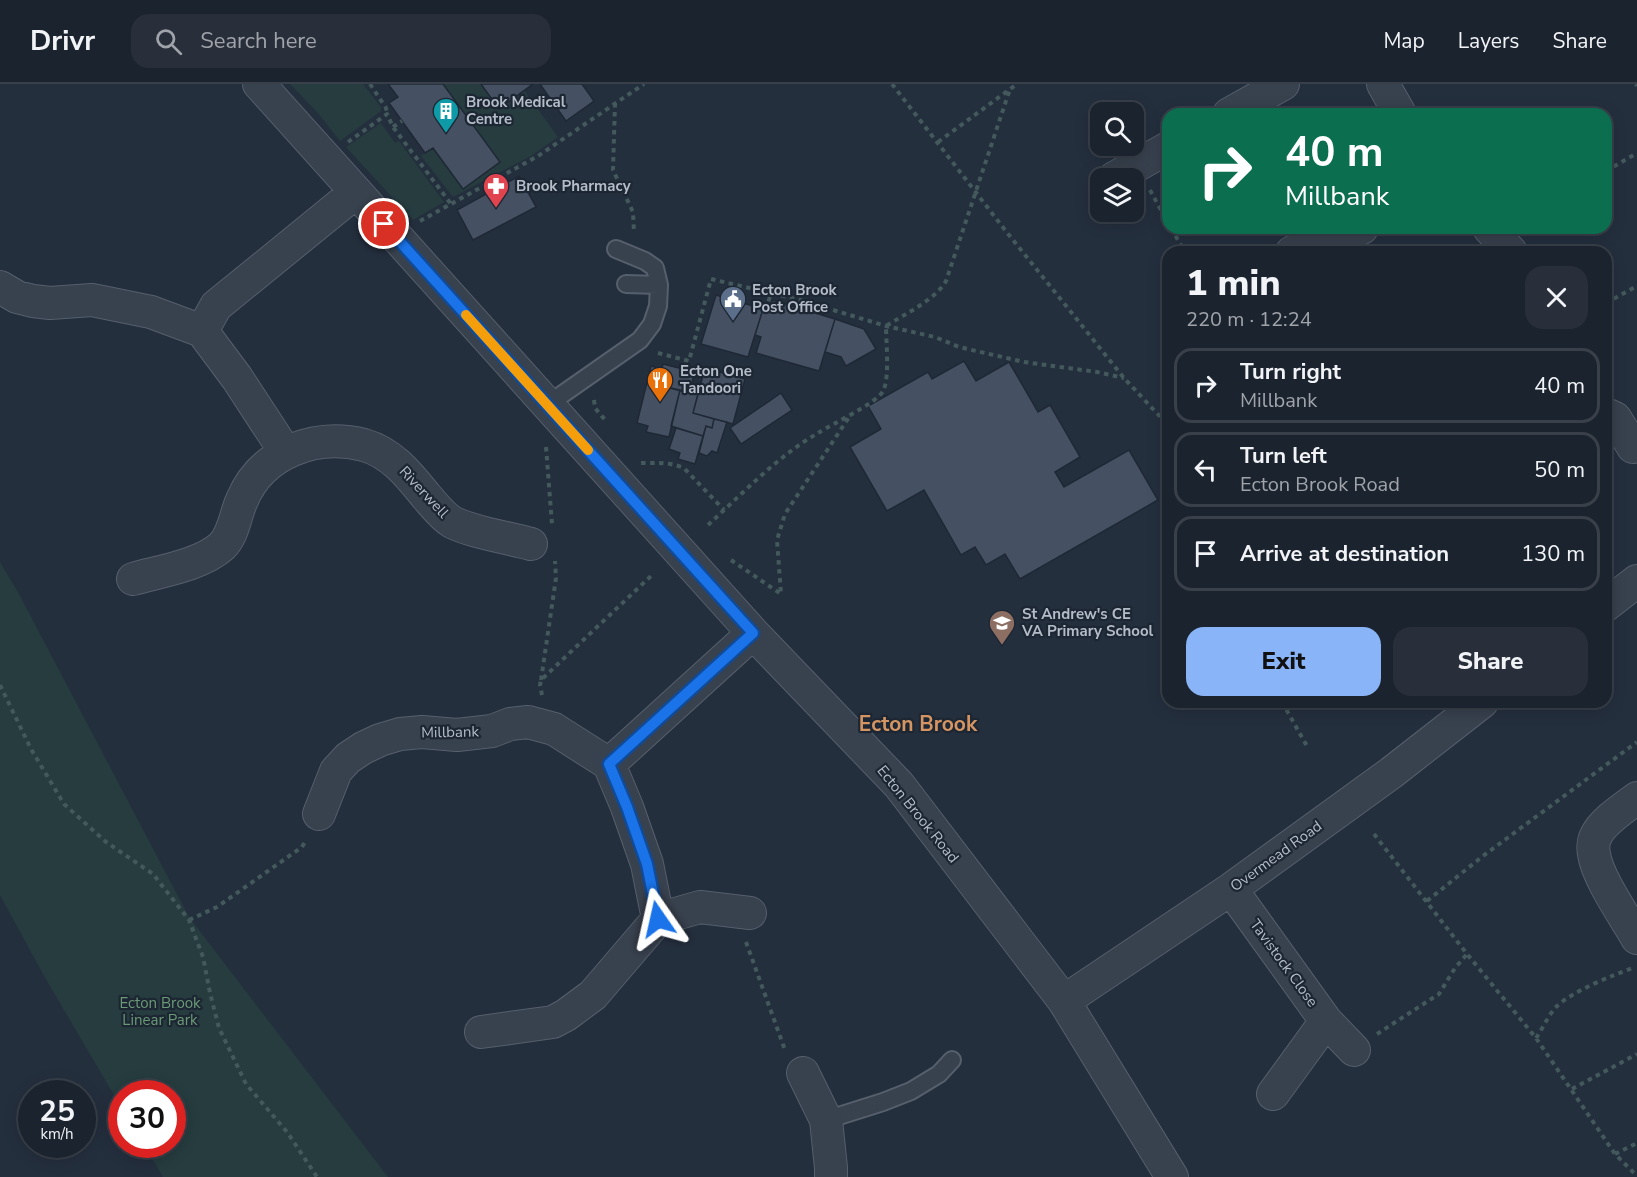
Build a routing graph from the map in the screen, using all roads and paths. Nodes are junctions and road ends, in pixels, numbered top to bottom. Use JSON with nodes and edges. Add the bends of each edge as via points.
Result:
{"nodes":[{"id":1,"x":258,"y":84,"type":"edge"},
{"id":2,"x":370,"y":84,"type":"edge"},
{"id":3,"x":644,"y":84,"type":"edge"},
{"id":4,"x":892,"y":84,"type":"edge"},
{"id":5,"x":1017,"y":84,"type":"edge"},
{"id":6,"x":1283,"y":84,"type":"edge"},
{"id":7,"x":1383,"y":84,"type":"edge"},
{"id":8,"x":1010,"y":88,"type":"junction"},
{"id":9,"x":615,"y":102,"type":"junction"},
{"id":10,"x":1240,"y":108,"type":"edge"},
{"id":11,"x":1397,"y":108,"type":"edge"},
{"id":12,"x":387,"y":114,"type":"junction"},
{"id":13,"x":402,"y":121,"type":"dead end"},
{"id":14,"x":393,"y":127,"type":"junction"},
{"id":15,"x":938,"y":142,"type":"junction"},
{"id":16,"x":1162,"y":151,"type":"edge"},
{"id":17,"x":1637,"y":153,"type":"edge"},
{"id":18,"x":325,"y":158,"type":"junction"},
{"id":19,"x":1133,"y":168,"type":"edge"},
{"id":20,"x":1612,"y":168,"type":"edge"},
{"id":21,"x":356,"y":192,"type":"junction"},
{"id":22,"x":976,"y":192,"type":"junction"},
{"id":23,"x":460,"y":199,"type":"junction"},
{"id":24,"x":451,"y":204,"type":"junction"},
{"id":25,"x":1144,"y":204,"type":"edge"},
{"id":26,"x":464,"y":206,"type":"dead end"},
{"id":27,"x":1162,"y":218,"type":"edge"},
{"id":28,"x":1344,"y":234,"type":"edge"},
{"id":29,"x":1494,"y":234,"type":"edge"},
{"id":30,"x":398,"y":239,"type":"junction"},
{"id":31,"x":1310,"y":246,"type":"edge"},
{"id":32,"x":1506,"y":246,"type":"edge"},
{"id":33,"x":616,"y":249,"type":"dead end"},
{"id":34,"x":634,"y":256,"type":"junction"},
{"id":35,"x":626,"y":284,"type":"dead end"},
{"id":36,"x":659,"y":285,"type":"junction"},
{"id":37,"x":1637,"y":286,"type":"edge"},
{"id":38,"x":0,"y":287,"type":"edge"},
{"id":39,"x":771,"y":292,"type":"junction"},
{"id":40,"x":1612,"y":300,"type":"edge"},
{"id":41,"x":705,"y":304,"type":"junction"},
{"id":42,"x":712,"y":305,"type":"dead end"},
{"id":43,"x":766,"y":310,"type":"dead end"},
{"id":44,"x":886,"y":326,"type":"junction"},
{"id":45,"x":202,"y":331,"type":"junction"},
{"id":46,"x":649,"y":354,"type":"dead end"},
{"id":47,"x":1124,"y":378,"type":"junction"},
{"id":48,"x":595,"y":396,"type":"dead end"},
{"id":49,"x":547,"y":405,"type":"junction"},
{"id":50,"x":851,"y":414,"type":"junction"},
{"id":51,"x":1612,"y":417,"type":"edge"},
{"id":52,"x":1162,"y":419,"type":"edge"},
{"id":53,"x":608,"y":423,"type":"dead end"},
{"id":54,"x":1633,"y":447,"type":"dead end"},
{"id":55,"x":286,"y":453,"type":"junction"},
{"id":56,"x":647,"y":471,"type":"dead end"},
{"id":57,"x":724,"y":510,"type":"junction"},
{"id":58,"x":708,"y":525,"type":"dead end"},
{"id":59,"x":531,"y":544,"type":"dead end"},
{"id":60,"x":723,"y":555,"type":"dead end"},
{"id":61,"x":652,"y":575,"type":"dead end"},
{"id":62,"x":133,"y":579,"type":"dead end"},
{"id":63,"x":1637,"y":581,"type":"edge"},
{"id":64,"x":1612,"y":600,"type":"edge"},
{"id":65,"x":753,"y":633,"type":"junction"},
{"id":66,"x":0,"y":685,"type":"edge"},
{"id":67,"x":1285,"y":708,"type":"edge"},
{"id":68,"x":1474,"y":708,"type":"edge"},
{"id":69,"x":554,"y":729,"type":"junction"},
{"id":70,"x":1637,"y":742,"type":"edge"},
{"id":71,"x":1308,"y":748,"type":"dead end"},
{"id":72,"x":609,"y":764,"type":"junction"},
{"id":73,"x":1637,"y":798,"type":"edge"},
{"id":74,"x":319,"y":814,"type":"joint"},
{"id":75,"x":1374,"y":834,"type":"dead end"},
{"id":76,"x":1231,"y":889,"type":"junction"},
{"id":77,"x":1427,"y":902,"type":"junction"},
{"id":78,"x":750,"y":913,"type":"joint"},
{"id":79,"x":658,"y":919,"type":"junction"},
{"id":80,"x":189,"y":920,"type":"junction"},
{"id":81,"x":1637,"y":938,"type":"edge"},
{"id":82,"x":1467,"y":954,"type":"junction"},
{"id":83,"x":1637,"y":967,"type":"edge"},
{"id":84,"x":1064,"y":1001,"type":"junction"},
{"id":85,"x":1326,"y":1021,"type":"junction"},
{"id":86,"x":481,"y":1032,"type":"dead end"},
{"id":87,"x":1536,"y":1038,"type":"junction"},
{"id":88,"x":1354,"y":1050,"type":"joint"},
{"id":89,"x":1637,"y":1054,"type":"edge"},
{"id":90,"x":952,"y":1060,"type":"dead end"},
{"id":91,"x":803,"y":1073,"type":"joint"},
{"id":92,"x":1572,"y":1089,"type":"junction"},
{"id":93,"x":1273,"y":1094,"type":"dead end"},
{"id":94,"x":826,"y":1120,"type":"junction"},
{"id":95,"x":1637,"y":1143,"type":"edge"},
{"id":96,"x":1615,"y":1154,"type":"junction"},
{"id":97,"x":1637,"y":1176,"type":"edge"},
{"id":98,"x":318,"y":1177,"type":"edge"},
{"id":99,"x":831,"y":1177,"type":"edge"},
{"id":100,"x":1172,"y":1177,"type":"edge"}],
"edges":[{"from":1,"to":18,"type":"street","name":"Ecton Brook Road"},
{"from":2,"to":12,"type":"path"},
{"from":3,"to":9,"type":"path"},
{"from":4,"to":15,"type":"path"},
{"from":5,"to":8,"type":"path"},
{"from":6,"to":10,"type":"street"},
{"from":7,"to":11,"type":"street"},
{"from":8,"to":15,"type":"path"},
{"from":8,"to":22,"type":"path"},
{"from":9,"to":23,"type":"path","via":[[538,156]]},
{"from":9,"to":34,"type":"path","via":[[612,170],[633,212]]},
{"from":12,"to":14,"type":"path"},
{"from":12,"to":18,"type":"path"},
{"from":13,"to":14,"type":"path"},
{"from":14,"to":24,"type":"path"},
{"from":15,"to":22,"type":"path"},
{"from":16,"to":19,"type":"street"},
{"from":17,"to":20,"type":"path"},
{"from":18,"to":21,"type":"street","name":"Ecton Brook Road"},
{"from":21,"to":30,"type":"street","name":"Ecton Brook Road"},
{"from":21,"to":45,"type":"street","via":[[216,306]]},
{"from":22,"to":44,"type":"path","via":[[942,288]]},
{"from":22,"to":47,"type":"path"},
{"from":23,"to":24,"type":"path"},
{"from":23,"to":26,"type":"path"},
{"from":24,"to":30,"type":"path","via":[[412,226]]},
{"from":25,"to":27,"type":"path"},
{"from":28,"to":31,"type":"street"},
{"from":29,"to":32,"type":"street"},
{"from":30,"to":49,"type":"street","name":"Ecton Brook Road"},
{"from":33,"to":34,"type":"lane"},
{"from":34,"to":36,"type":"lane","via":[[655,268]]},
{"from":35,"to":36,"type":"lane"},
{"from":36,"to":49,"type":"lane","via":[[652,324],[640,340]]},
{"from":37,"to":40,"type":"path"},
{"from":38,"to":45,"type":"street","via":[[33,301],[92,300],[151,312]]},
{"from":39,"to":41,"type":"path","via":[[711,279]]},
{"from":39,"to":43,"type":"path"},
{"from":39,"to":44,"type":"path"},
{"from":41,"to":42,"type":"path"},
{"from":41,"to":46,"type":"path","via":[[689,361]]},
{"from":44,"to":47,"type":"path","via":[[1024,362]]},
{"from":44,"to":50,"type":"path","via":[[883,392]]},
{"from":45,"to":55,"type":"street"},
{"from":47,"to":52,"type":"path"},
{"from":48,"to":53,"type":"path","via":[[595,408]]},
{"from":49,"to":65,"type":"street","name":"Ecton Brook Road"},
{"from":50,"to":57,"type":"path","via":[[798,444]]},
{"from":50,"to":60,"type":"path","via":[[785,514],[777,540],[781,594]]},
{"from":51,"to":54,"type":"street"},
{"from":55,"to":59,"type":"street","name":"Riverwell","via":[[325,441],[366,446],[402,467],[451,521]]},
{"from":55,"to":62,"type":"street","name":"Riverwell","via":[[254,480],[232,531],[215,552]]},
{"from":56,"to":57,"type":"path","via":[[640,463],[684,468]]},
{"from":57,"to":58,"type":"path"},
{"from":61,"to":69,"type":"path","via":[[541,680]]},
{"from":63,"to":64,"type":"street"},
{"from":65,"to":72,"type":"street"},
{"from":65,"to":84,"type":"street","name":"Ecton Brook Road","via":[[899,785]]},
{"from":66,"to":80,"type":"path","via":[[31,749],[64,804],[106,843],[153,874]]},
{"from":67,"to":71,"type":"path"},
{"from":68,"to":76,"type":"street","name":"Overmead Road"},
{"from":69,"to":72,"type":"street","name":"Millbank"},
{"from":69,"to":74,"type":"street","name":"Millbank","via":[[528,722],[510,723],[492,731],[457,735],[422,732],[380,740],[348,758],[336,771]]},
{"from":70,"to":77,"type":"path"},
{"from":72,"to":79,"type":"street","via":[[647,864]]},
{"from":73,"to":81,"type":"street","via":[[1600,829],[1593,844],[1602,877]]},
{"from":74,"to":80,"type":"path","via":[[302,847],[217,907]]},
{"from":75,"to":77,"type":"path"},
{"from":76,"to":84,"type":"street","name":"Overmead Road"},
{"from":76,"to":85,"type":"street","name":"Tavistock Close"},
{"from":77,"to":82,"type":"path"},
{"from":78,"to":79,"type":"street","via":[[700,908]]},
{"from":78,"to":91,"type":"path","via":[[746,943],[790,1064]]},
{"from":79,"to":86,"type":"street","via":[[593,995],[566,1015],[553,1022]]},
{"from":80,"to":98,"type":"path","via":[[203,957],[219,1028],[246,1084],[287,1132]]},
{"from":82,"to":87,"type":"path"},
{"from":82,"to":88,"type":"path","via":[[1439,994]]},
{"from":83,"to":87,"type":"path","via":[[1556,1006]]},
{"from":84,"to":100,"type":"street","name":"Ecton Brook Road"},
{"from":85,"to":88,"type":"street"},
{"from":85,"to":93,"type":"street","name":"Tavistock Close"},
{"from":87,"to":92,"type":"path"},
{"from":89,"to":92,"type":"path"},
{"from":90,"to":94,"type":"lane","via":[[939,1074],[911,1091]]},
{"from":91,"to":94,"type":"street"},
{"from":92,"to":96,"type":"path"},
{"from":94,"to":99,"type":"street"},
{"from":95,"to":96,"type":"path"},
{"from":96,"to":97,"type":"path"}]}
